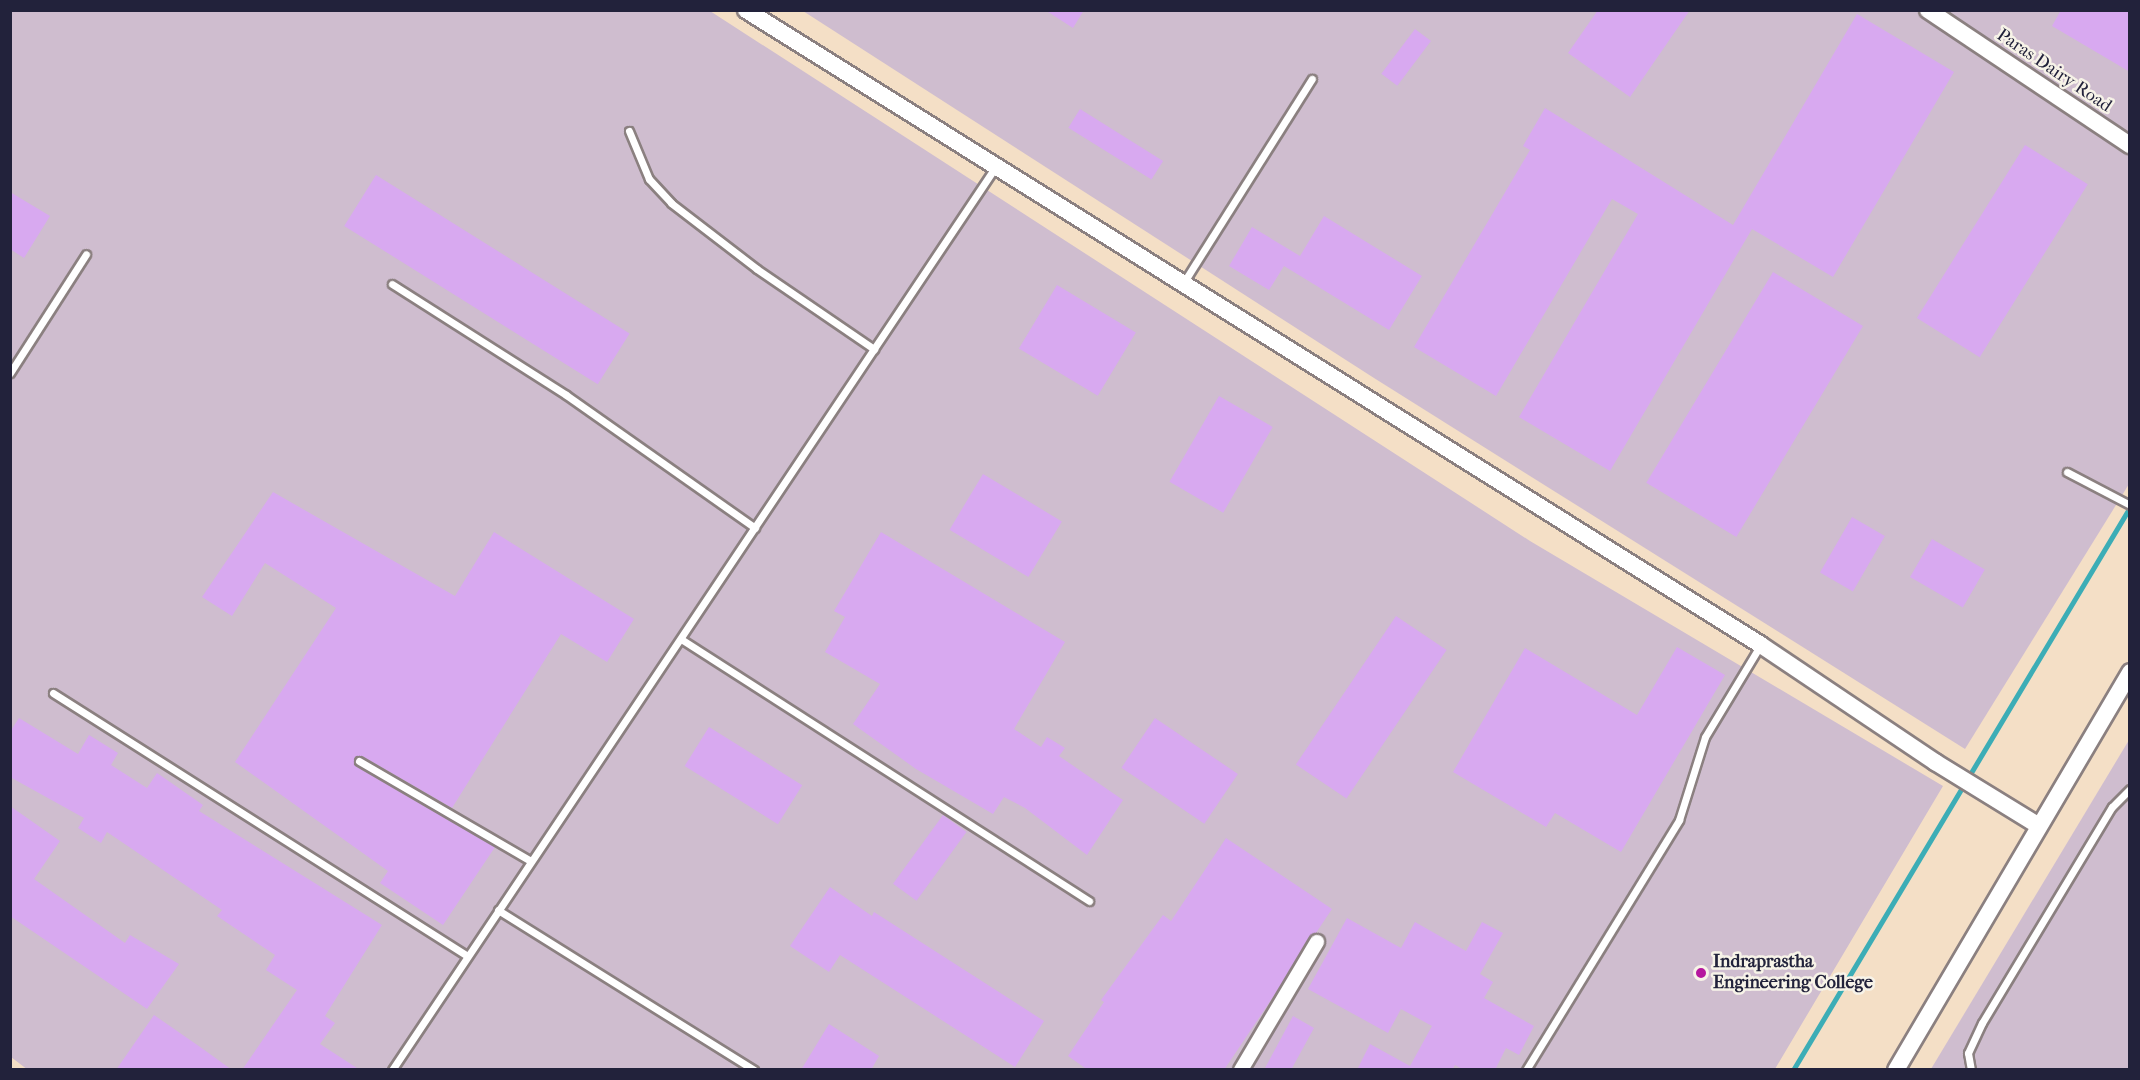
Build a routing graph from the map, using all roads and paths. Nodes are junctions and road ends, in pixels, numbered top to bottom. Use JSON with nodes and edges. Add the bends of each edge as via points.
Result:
{"nodes":[{"id":1,"x":746,"y":10,"type":"edge"},
{"id":2,"x":1928,"y":10,"type":"edge"},
{"id":3,"x":1312,"y":79,"type":"dead end"},
{"id":4,"x":629,"y":131,"type":"dead end"},
{"id":5,"x":2130,"y":145,"type":"edge"},
{"id":6,"x":996,"y":166,"type":"junction"},
{"id":7,"x":86,"y":254,"type":"dead end"},
{"id":8,"x":392,"y":284,"type":"dead end"},
{"id":9,"x":1183,"y":284,"type":"junction"},
{"id":10,"x":874,"y":349,"type":"junction"},
{"id":11,"x":10,"y":373,"type":"edge"},
{"id":12,"x":2067,"y":472,"type":"dead end"},
{"id":13,"x":2130,"y":505,"type":"edge"},
{"id":14,"x":755,"y":528,"type":"junction"},
{"id":15,"x":681,"y":639,"type":"junction"},
{"id":16,"x":1761,"y":645,"type":"junction"},
{"id":17,"x":2130,"y":672,"type":"edge"},
{"id":18,"x":53,"y":693,"type":"dead end"},
{"id":19,"x":359,"y":761,"type":"dead end"},
{"id":20,"x":2130,"y":789,"type":"edge"},
{"id":21,"x":2039,"y":826,"type":"junction"},
{"id":22,"x":531,"y":861,"type":"junction"},
{"id":23,"x":1089,"y":901,"type":"dead end"},
{"id":24,"x":498,"y":910,"type":"junction"},
{"id":25,"x":1317,"y":942,"type":"dead end"},
{"id":26,"x":466,"y":956,"type":"junction"},
{"id":27,"x":392,"y":1070,"type":"edge"},
{"id":28,"x":754,"y":1070,"type":"edge"},
{"id":29,"x":1241,"y":1070,"type":"edge"},
{"id":30,"x":1526,"y":1070,"type":"edge"},
{"id":31,"x":1896,"y":1070,"type":"edge"},
{"id":32,"x":1971,"y":1070,"type":"edge"}],
"edges":[{"from":1,"to":6,"type":"street"},
{"from":2,"to":5,"type":"street","name":"Paras Dairy Road"},
{"from":3,"to":9,"type":"lane"},
{"from":4,"to":10,"type":"lane","via":[[649,179],[670,202],[757,269]]},
{"from":6,"to":9,"type":"street"},
{"from":6,"to":10,"type":"lane"},
{"from":7,"to":11,"type":"lane"},
{"from":8,"to":14,"type":"lane","via":[[566,395]]},
{"from":9,"to":16,"type":"street"},
{"from":10,"to":14,"type":"lane"},
{"from":12,"to":13,"type":"lane"},
{"from":14,"to":15,"type":"lane"},
{"from":15,"to":22,"type":"lane"},
{"from":15,"to":23,"type":"lane"},
{"from":16,"to":21,"type":"street","via":[[1935,762]]},
{"from":16,"to":30,"type":"lane","via":[[1705,737],[1679,820]]},
{"from":17,"to":21,"type":"street"},
{"from":18,"to":26,"type":"lane"},
{"from":19,"to":22,"type":"lane"},
{"from":20,"to":32,"type":"lane","via":[[2112,807],[1982,1023],[1968,1053]]},
{"from":21,"to":31,"type":"street"},
{"from":22,"to":24,"type":"lane"},
{"from":24,"to":26,"type":"lane"},
{"from":24,"to":28,"type":"lane"},
{"from":25,"to":29,"type":"street"},
{"from":26,"to":27,"type":"lane"}]}
